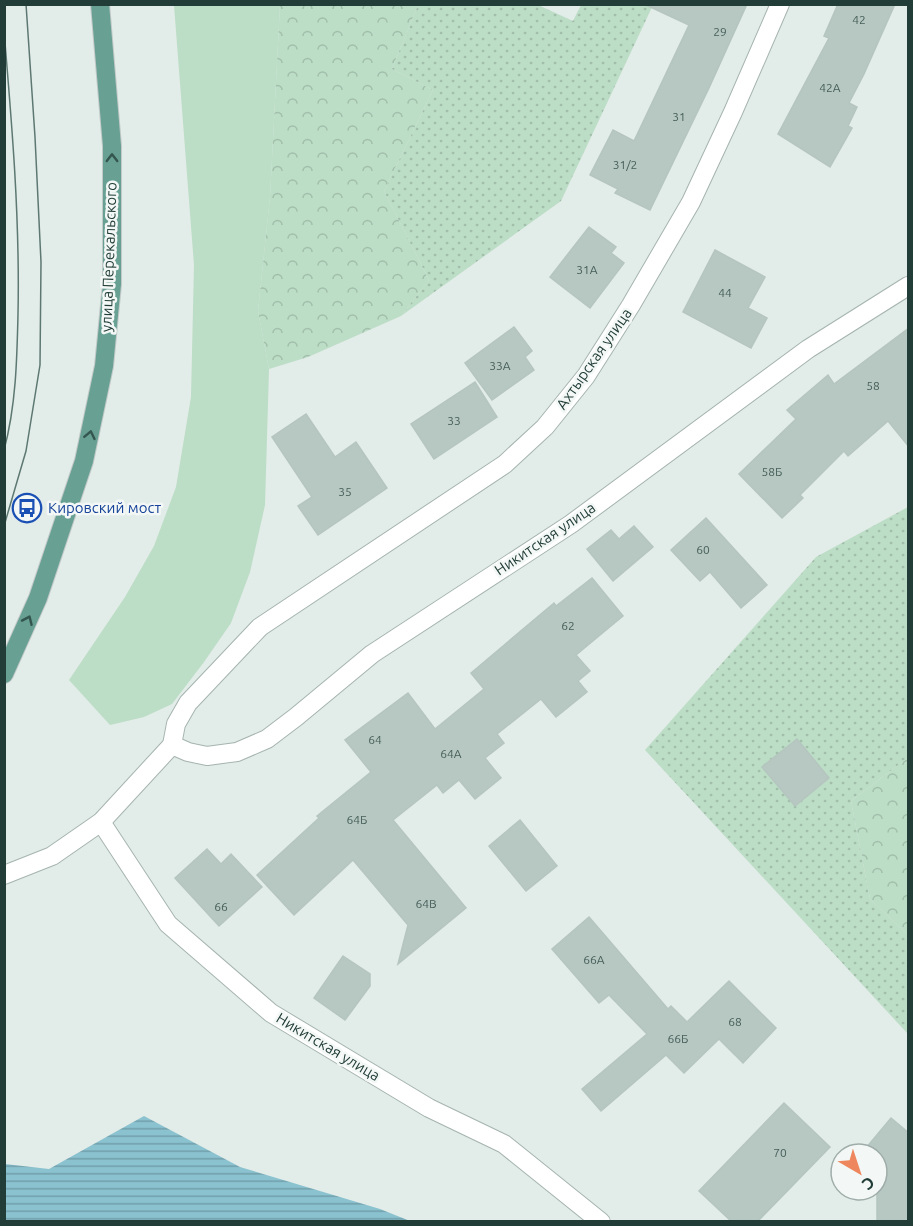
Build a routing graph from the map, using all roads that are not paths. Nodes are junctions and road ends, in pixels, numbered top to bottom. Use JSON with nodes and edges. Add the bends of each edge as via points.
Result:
{"nodes":[{"id":1,"x":100,"y":4,"type":"edge"},
{"id":2,"x":780,"y":4,"type":"edge"},
{"id":3,"x":909,"y":286,"type":"edge"},
{"id":4,"x":4,"y":674,"type":"edge"},
{"id":5,"x":172,"y":745,"type":"junction"},
{"id":6,"x":100,"y":822,"type":"junction"},
{"id":7,"x":4,"y":875,"type":"edge"},
{"id":8,"x":601,"y":1221,"type":"edge"}],
"edges":[{"from":4,"to":1,"type":"main road","name":"улица Перекальского","one_way":true,"via":[[38,598],[84,460],[104,366],[112,284],[112,146]]},
{"from":2,"to":5,"type":"street","name":"Ахтырская улица","via":[[691,202],[586,376],[545,427],[505,464],[260,627],[188,703],[176,724]]},
{"from":3,"to":5,"type":"street","name":"Никитская улица","via":[[808,349],[571,524],[372,654],[267,739],[237,752],[207,756]]},
{"from":5,"to":6,"type":"street"},
{"from":6,"to":7,"type":"street","via":[[52,856]]},
{"from":6,"to":8,"type":"street","name":"Никитская улица","via":[[168,924],[271,1013],[429,1108],[504,1144]]}]}
